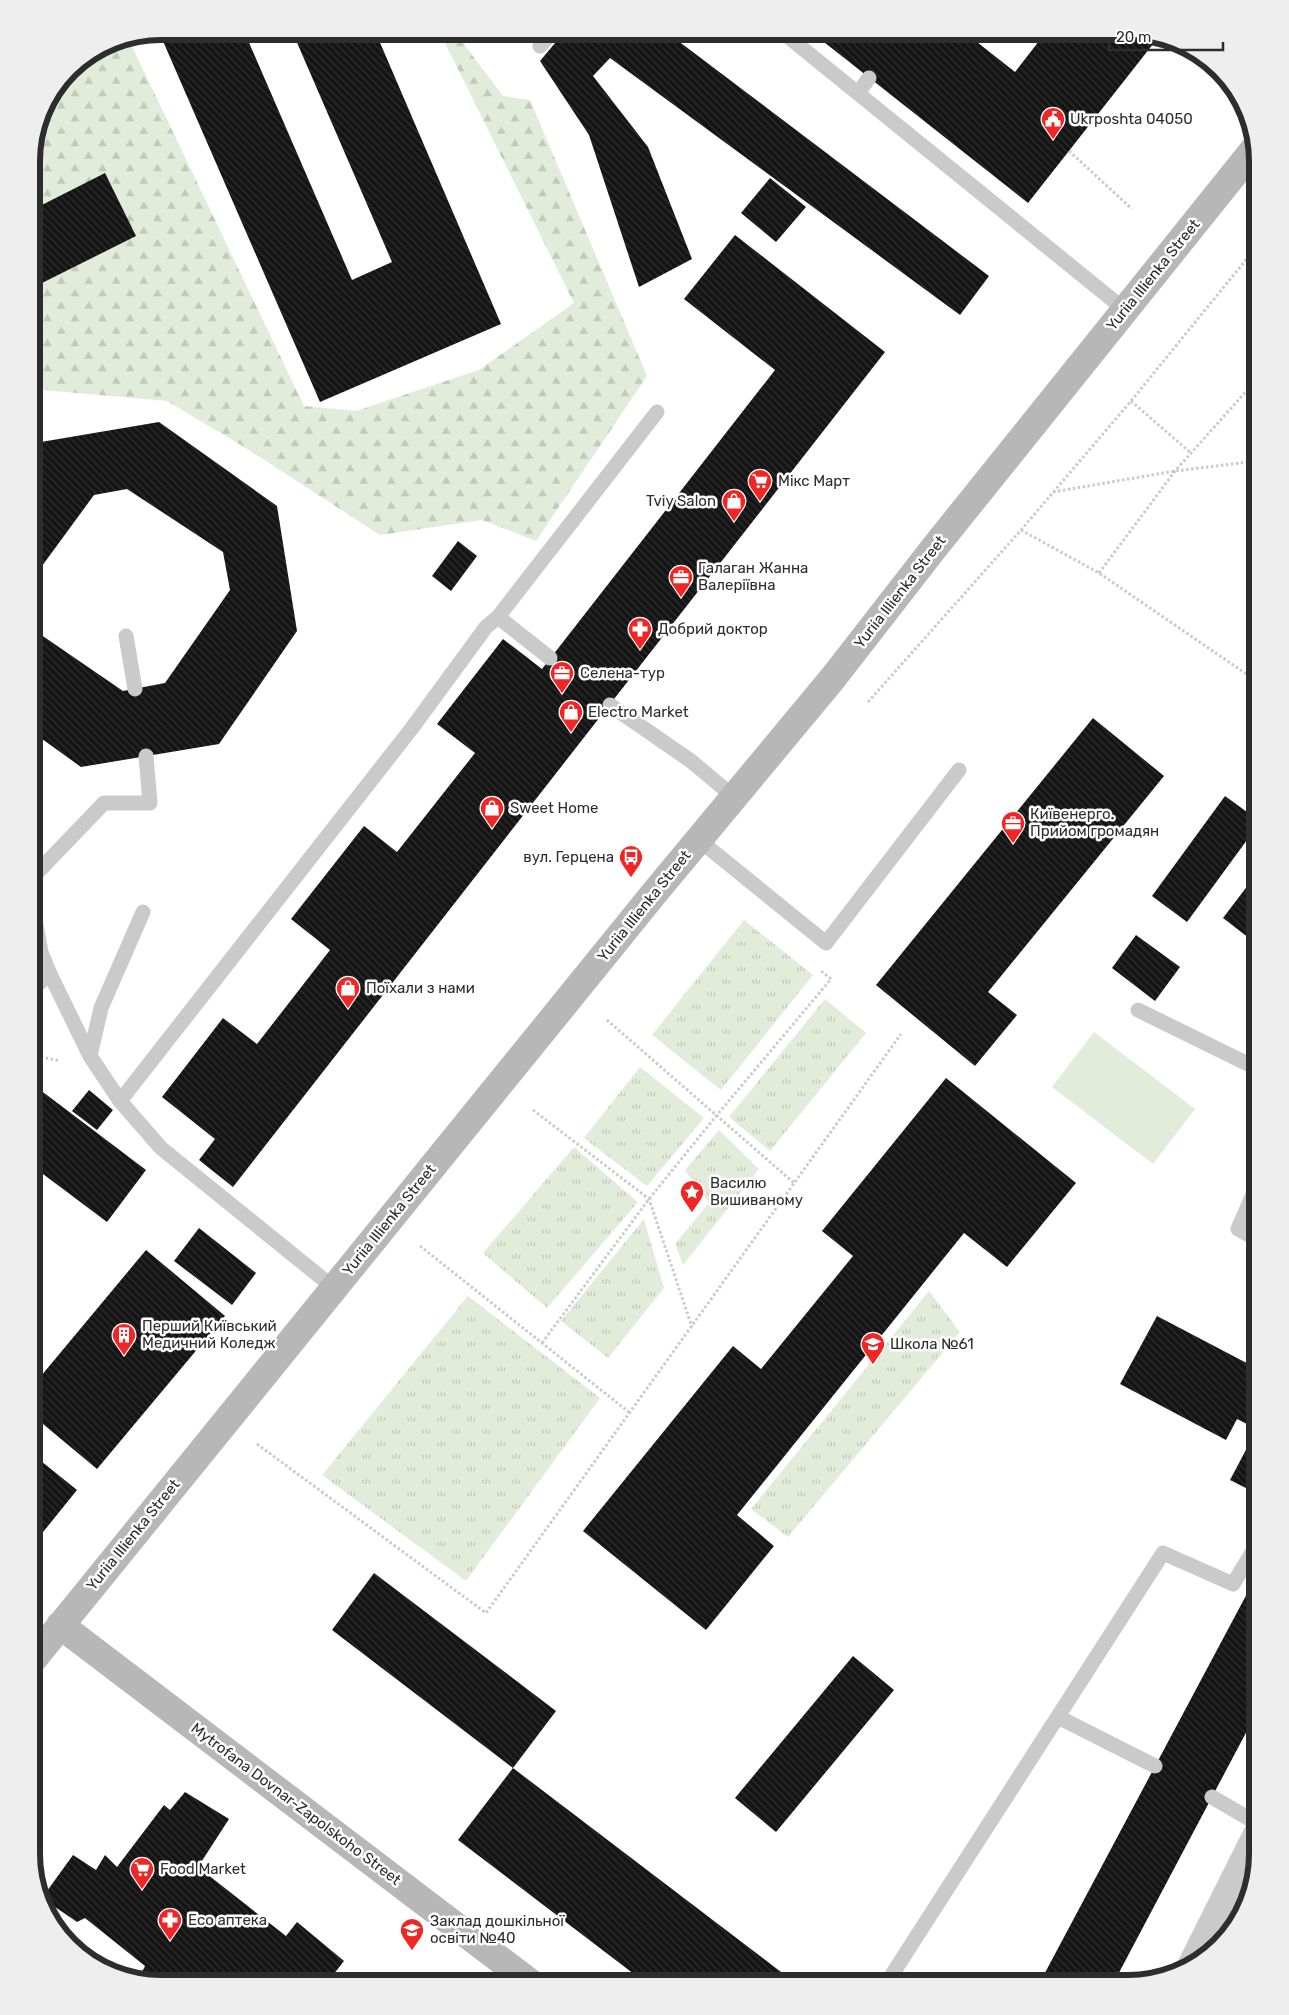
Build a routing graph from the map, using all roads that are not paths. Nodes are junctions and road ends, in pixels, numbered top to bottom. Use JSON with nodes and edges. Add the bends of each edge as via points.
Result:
{"nodes":[{"id":1,"x":545,"y":40,"type":"edge"},
{"id":2,"x":791,"y":40,"type":"edge"},
{"id":3,"x":540,"y":46,"type":"dead end"},
{"id":4,"x":869,"y":78,"type":"dead end"},
{"id":5,"x":858,"y":93,"type":"junction"},
{"id":6,"x":1249,"y":155,"type":"edge"},
{"id":7,"x":1125,"y":310,"type":"junction"},
{"id":8,"x":657,"y":412,"type":"dead end"},
{"id":9,"x":498,"y":617,"type":"junction"},
{"id":10,"x":126,"y":636,"type":"dead end"},
{"id":11,"x":550,"y":658,"type":"dead end"},
{"id":12,"x":134,"y":689,"type":"dead end"},
{"id":13,"x":610,"y":705,"type":"dead end"},
{"id":14,"x":146,"y":756,"type":"dead end"},
{"id":15,"x":959,"y":770,"type":"dead end"},
{"id":16,"x":734,"y":797,"type":"junction"},
{"id":17,"x":699,"y":840,"type":"junction"},
{"id":18,"x":40,"y":870,"type":"edge"},
{"id":19,"x":143,"y":912,"type":"dead end"},
{"id":20,"x":40,"y":947,"type":"edge"},
{"id":21,"x":50,"y":974,"type":"junction"},
{"id":22,"x":40,"y":982,"type":"edge"},
{"id":23,"x":1138,"y":1010,"type":"dead end"},
{"id":24,"x":90,"y":1056,"type":"junction"},
{"id":25,"x":1249,"y":1065,"type":"edge"},
{"id":26,"x":120,"y":1101,"type":"junction"},
{"id":27,"x":1249,"y":1204,"type":"edge"},
{"id":28,"x":1249,"y":1235,"type":"edge"},
{"id":29,"x":334,"y":1288,"type":"junction"},
{"id":30,"x":1249,"y":1558,"type":"edge"},
{"id":31,"x":60,"y":1625,"type":"junction"},
{"id":32,"x":40,"y":1651,"type":"edge"},
{"id":33,"x":1058,"y":1717,"type":"junction"},
{"id":34,"x":1155,"y":1766,"type":"dead end"},
{"id":35,"x":1212,"y":1797,"type":"dead end"},
{"id":36,"x":1249,"y":1819,"type":"edge"},
{"id":37,"x":1249,"y":1850,"type":"edge"},
{"id":38,"x":1197,"y":1953,"type":"edge"},
{"id":39,"x":520,"y":1975,"type":"edge"},
{"id":40,"x":892,"y":1975,"type":"edge"}],
"edges":[{"from":1,"to":3,"type":"lane"},
{"from":2,"to":5,"type":"lane"},
{"from":4,"to":5,"type":"lane"},
{"from":5,"to":7,"type":"lane"},
{"from":6,"to":7,"type":"main road","name":"Yuriia Illienka Street"},
{"from":7,"to":16,"type":"main road","name":"Yuriia Illienka Street","via":[[833,678]]},
{"from":8,"to":9,"type":"lane"},
{"from":9,"to":11,"type":"lane"},
{"from":9,"to":26,"type":"lane","via":[[486,627],[412,728]]},
{"from":10,"to":12,"type":"lane"},
{"from":13,"to":16,"type":"lane","via":[[691,761]]},
{"from":14,"to":18,"type":"lane","via":[[150,803],[104,803]]},
{"from":15,"to":17,"type":"lane","via":[[826,943]]},
{"from":16,"to":17,"type":"main road","name":"Yuriia Illienka Street"},
{"from":17,"to":29,"type":"main road","name":"Yuriia Illienka Street"},
{"from":19,"to":24,"type":"lane","via":[[101,1008]]},
{"from":20,"to":21,"type":"lane"},
{"from":21,"to":22,"type":"lane"},
{"from":21,"to":24,"type":"lane"},
{"from":23,"to":25,"type":"lane"},
{"from":24,"to":26,"type":"lane"},
{"from":26,"to":29,"type":"lane","via":[[161,1148]]},
{"from":27,"to":28,"type":"lane","via":[[1238,1229]]},
{"from":29,"to":31,"type":"main road","name":"Yuriia Illienka Street"},
{"from":30,"to":33,"type":"lane","via":[[1233,1584],[1163,1553]]},
{"from":31,"to":32,"type":"main road","name":"Yuriia Illienka Street"},
{"from":31,"to":39,"type":"main road","name":"Mytrofana Dovnar-Zapolskoho Street"},
{"from":33,"to":34,"type":"lane"},
{"from":33,"to":40,"type":"lane"},
{"from":35,"to":36,"type":"lane"},
{"from":37,"to":38,"type":"street"}]}
